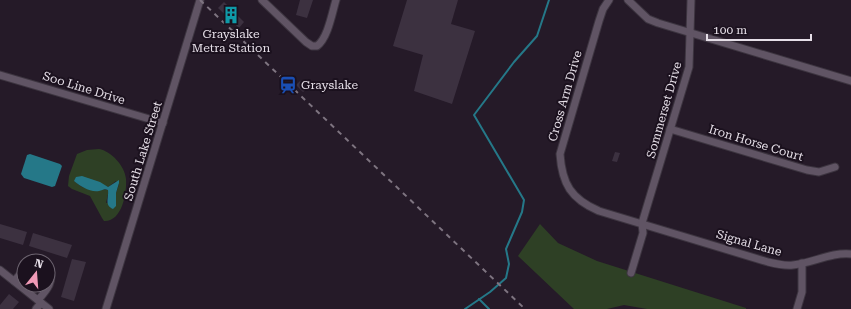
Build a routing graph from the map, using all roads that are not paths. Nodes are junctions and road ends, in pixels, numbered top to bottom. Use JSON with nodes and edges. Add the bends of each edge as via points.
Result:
{"nodes":[{"id":1,"x":200,"y":0,"type":"edge"},
{"id":2,"x":262,"y":0,"type":"edge"},
{"id":3,"x":336,"y":0,"type":"edge"},
{"id":4,"x":609,"y":0,"type":"edge"},
{"id":5,"x":628,"y":0,"type":"edge"},
{"id":6,"x":691,"y":0,"type":"edge"},
{"id":7,"x":691,"y":33,"type":"junction"},
{"id":8,"x":0,"y":75,"type":"edge"},
{"id":9,"x":851,"y":81,"type":"edge"},
{"id":10,"x":163,"y":123,"type":"junction"},
{"id":11,"x":670,"y":129,"type":"junction"},
{"id":12,"x":834,"y":167,"type":"dead end"},
{"id":13,"x":642,"y":223,"type":"junction"},
{"id":14,"x":851,"y":254,"type":"edge"},
{"id":15,"x":802,"y":263,"type":"junction"},
{"id":16,"x":0,"y":270,"type":"edge"},
{"id":17,"x":631,"y":273,"type":"dead end"},
{"id":18,"x":14,"y":281,"type":"joint"},
{"id":19,"x":45,"y":293,"type":"edge"},
{"id":20,"x":40,"y":302,"type":"junction"},
{"id":21,"x":36,"y":309,"type":"edge"},
{"id":22,"x":49,"y":309,"type":"edge"},
{"id":23,"x":106,"y":309,"type":"edge"},
{"id":24,"x":797,"y":309,"type":"edge"}],
"edges":[{"from":1,"to":10,"type":"street","name":"South Lake Street"},
{"from":2,"to":3,"type":"street","via":[[312,46],[322,43]]},
{"from":4,"to":13,"type":"street","name":"Cross Arm Drive","via":[[599,21],[563,142],[560,154],[561,167],[567,185],[579,200],[599,211]]},
{"from":5,"to":7,"type":"street","via":[[648,19]]},
{"from":6,"to":7,"type":"street","name":"Sommerset Drive"},
{"from":7,"to":9,"type":"street"},
{"from":7,"to":11,"type":"street","name":"Sommerset Drive","via":[[689,67]]},
{"from":8,"to":10,"type":"street","name":"Soo Line Drive"},
{"from":10,"to":23,"type":"street","name":"South Lake Street"},
{"from":11,"to":12,"type":"street","name":"Iron Horse Court","via":[[807,170],[819,172]]},
{"from":11,"to":13,"type":"street","name":"Sommerset Drive"},
{"from":13,"to":15,"type":"street","name":"Signal Lane","via":[[768,262],[781,265]]},
{"from":13,"to":17,"type":"street","name":"Sommerset Drive","via":[[643,233]]},
{"from":14,"to":15,"type":"street","name":"Signal Lane","via":[[838,254]]},
{"from":15,"to":24,"type":"street","via":[[802,292]]},
{"from":16,"to":18,"type":"street"},
{"from":18,"to":20,"type":"street"},
{"from":19,"to":20,"type":"street"},
{"from":20,"to":21,"type":"street"},
{"from":20,"to":22,"type":"street"}]}
